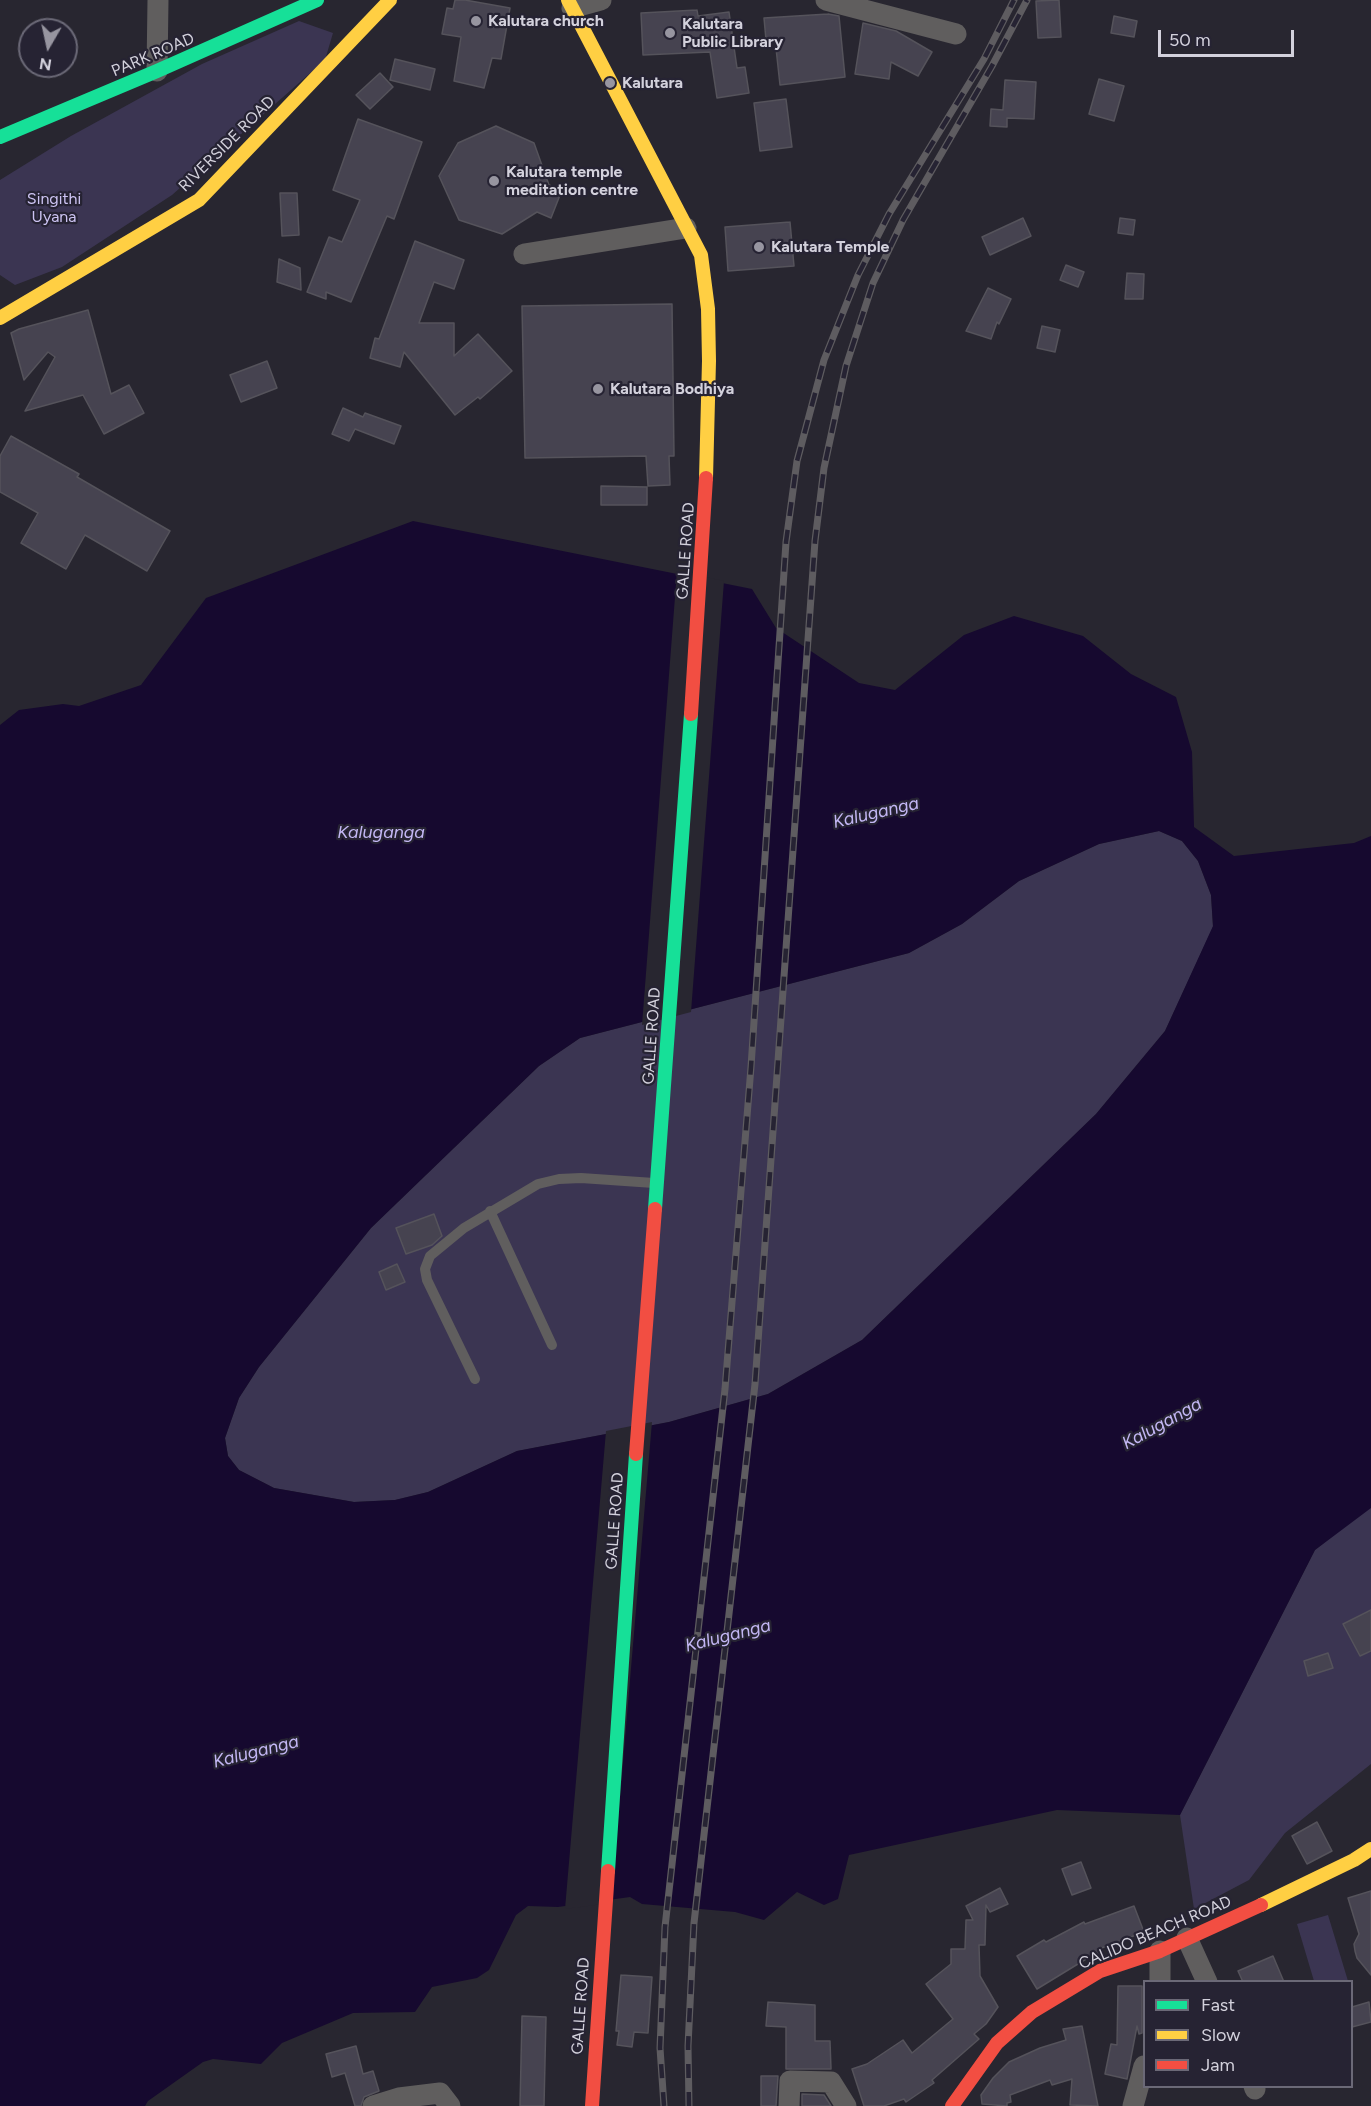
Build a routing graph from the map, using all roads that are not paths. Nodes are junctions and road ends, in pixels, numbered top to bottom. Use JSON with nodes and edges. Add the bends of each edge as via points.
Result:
{"nodes":[{"id":1,"x":158,"y":0,"type":"edge"},
{"id":2,"x":317,"y":0,"type":"edge"},
{"id":3,"x":390,"y":0,"type":"edge"},
{"id":4,"x":601,"y":0,"type":"edge"},
{"id":5,"x":826,"y":0,"type":"edge"},
{"id":6,"x":570,"y":4,"type":"edge"},
{"id":7,"x":956,"y":34,"type":"dead end"},
{"id":8,"x":158,"y":71,"type":"junction"},
{"id":9,"x":0,"y":137,"type":"edge"},
{"id":10,"x":686,"y":228,"type":"junction"},
{"id":11,"x":524,"y":254,"type":"dead end"},
{"id":12,"x":0,"y":299,"type":"edge"},
{"id":13,"x":6,"y":315,"type":"edge"},
{"id":14,"x":657,"y":1183,"type":"junction"},
{"id":15,"x":490,"y":1211,"type":"junction"},
{"id":16,"x":552,"y":1346,"type":"dead end"},
{"id":17,"x":475,"y":1379,"type":"dead end"},
{"id":18,"x":1371,"y":1849,"type":"edge"},
{"id":19,"x":1187,"y":1938,"type":"junction"},
{"id":20,"x":1160,"y":1951,"type":"junction"},
{"id":21,"x":1160,"y":1980,"type":"edge"},
{"id":22,"x":1206,"y":1980,"type":"edge"},
{"id":23,"x":1143,"y":2070,"type":"edge"},
{"id":24,"x":373,"y":2106,"type":"edge"},
{"id":25,"x":450,"y":2106,"type":"edge"},
{"id":26,"x":592,"y":2106,"type":"edge"},
{"id":27,"x":789,"y":2106,"type":"edge"},
{"id":28,"x":846,"y":2106,"type":"edge"},
{"id":29,"x":952,"y":2106,"type":"edge"},
{"id":30,"x":1133,"y":2106,"type":"edge"}],
"edges":[{"from":1,"to":8,"type":"street"},
{"from":2,"to":8,"type":"main road","name":"PARK ROAD"},
{"from":3,"to":13,"type":"main road","name":"RIVERSIDE ROAD","via":[[199,200]]},
{"from":4,"to":6,"type":"street"},
{"from":5,"to":7,"type":"street"},
{"from":6,"to":10,"type":"main road","name":"GALLE ROAD"},
{"from":8,"to":9,"type":"main road","name":"PARK ROAD"},
{"from":10,"to":11,"type":"street"},
{"from":10,"to":14,"type":"main road","name":"GALLE ROAD","via":[[701,255],[708,309],[705,505]]},
{"from":12,"to":13,"type":"main road"},
{"from":14,"to":15,"type":"lane","via":[[559,1179],[538,1184]]},
{"from":14,"to":26,"type":"main road","name":"GALLE ROAD"},
{"from":15,"to":16,"type":"lane"},
{"from":15,"to":17,"type":"lane","via":[[430,1256],[425,1269]]},
{"from":18,"to":19,"type":"main road","name":"CALIDO BEACH ROAD","via":[[1281,1896]]},
{"from":19,"to":20,"type":"main road","name":"CALIDO BEACH ROAD"},
{"from":19,"to":22,"type":"street"},
{"from":20,"to":21,"type":"street"},
{"from":20,"to":29,"type":"main road","name":"CALIDO BEACH ROAD","via":[[1100,1971],[1032,2012],[997,2043]]},
{"from":23,"to":30,"type":"street"},
{"from":24,"to":25,"type":"street","via":[[440,2093]]},
{"from":27,"to":28,"type":"street","via":[[790,2081],[831,2082]]}]}
